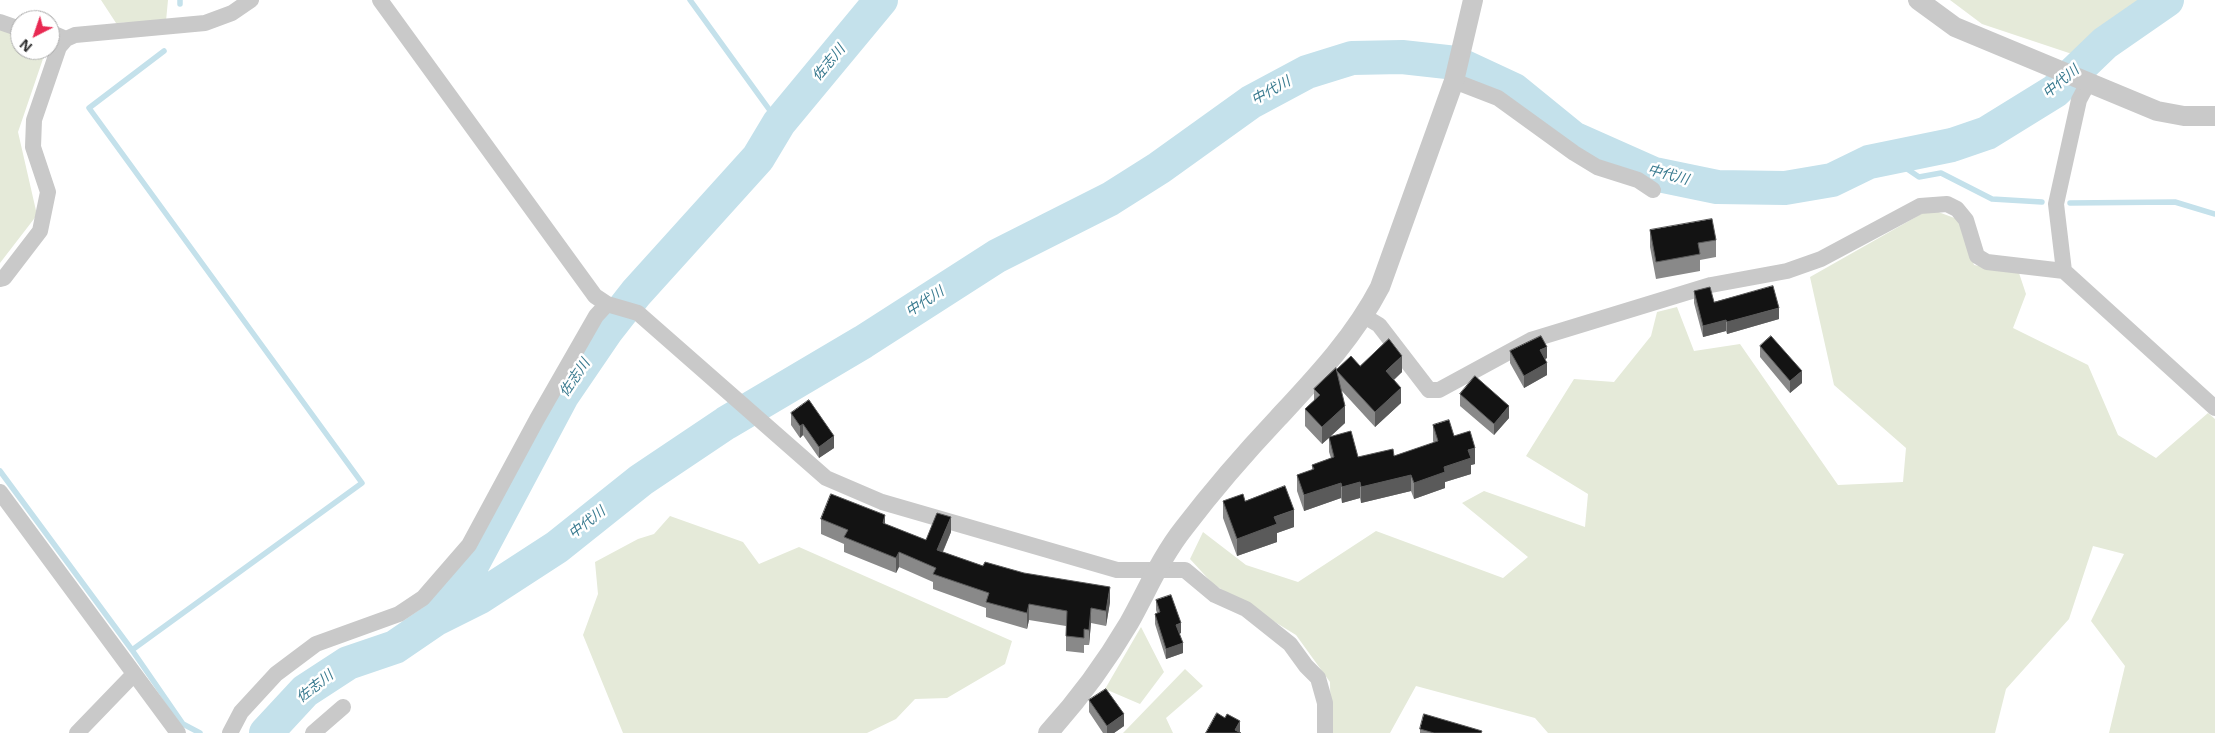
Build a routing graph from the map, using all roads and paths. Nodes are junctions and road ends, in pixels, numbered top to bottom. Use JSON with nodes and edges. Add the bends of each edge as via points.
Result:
{"nodes":[{"id":1,"x":252,"y":0,"type":"edge"},
{"id":2,"x":380,"y":0,"type":"edge"},
{"id":3,"x":1472,"y":0,"type":"edge"},
{"id":4,"x":1918,"y":0,"type":"edge"},
{"id":5,"x":60,"y":36,"type":"edge"},
{"id":6,"x":66,"y":39,"type":"junction"},
{"id":7,"x":1454,"y":81,"type":"junction"},
{"id":8,"x":2088,"y":83,"type":"junction"},
{"id":9,"x":2215,"y":116,"type":"edge"},
{"id":10,"x":1653,"y":190,"type":"dead end"},
{"id":11,"x":2064,"y":271,"type":"junction"},
{"id":12,"x":0,"y":279,"type":"edge"},
{"id":13,"x":607,"y":304,"type":"junction"},
{"id":14,"x":1364,"y":316,"type":"junction"},
{"id":15,"x":2215,"y":408,"type":"edge"},
{"id":16,"x":0,"y":492,"type":"edge"},
{"id":17,"x":1156,"y":570,"type":"junction"},
{"id":18,"x":134,"y":674,"type":"junction"},
{"id":19,"x":343,"y":708,"type":"dead end"},
{"id":20,"x":77,"y":733,"type":"edge"},
{"id":21,"x":178,"y":733,"type":"edge"},
{"id":22,"x":230,"y":733,"type":"edge"},
{"id":23,"x":313,"y":733,"type":"edge"},
{"id":24,"x":1048,"y":733,"type":"edge"},
{"id":25,"x":1325,"y":733,"type":"edge"}],
"edges":[{"from":1,"to":6,"type":"street","via":[[204,23],[75,35]]},
{"from":2,"to":13,"type":"street","via":[[595,296]]},
{"from":3,"to":7,"type":"street"},
{"from":4,"to":8,"type":"street","via":[[1955,27]]},
{"from":5,"to":6,"type":"street"},
{"from":6,"to":12,"type":"street","via":[[59,47],[34,120],[33,147],[48,192],[40,230]]},
{"from":7,"to":10,"type":"street","via":[[1498,98],[1597,167],[1638,180]]},
{"from":7,"to":14,"type":"street","via":[[1380,287]]},
{"from":8,"to":9,"type":"street","via":[[2157,111],[2184,116]]},
{"from":8,"to":11,"type":"street","via":[[2079,100],[2056,204]]},
{"from":11,"to":14,"type":"street","via":[[1987,262],[1977,256],[1966,220],[1957,209],[1947,204],[1920,206],[1821,259],[1787,271],[1711,285],[1531,340],[1439,390],[1429,390],[1379,325]]},
{"from":11,"to":15,"type":"street"},
{"from":13,"to":17,"type":"street","via":[[638,313],[826,478],[882,502],[1117,570]]},
{"from":13,"to":22,"type":"street","via":[[596,316],[537,419],[469,545],[423,598],[399,614],[316,644],[276,674],[241,712]]},
{"from":14,"to":17,"type":"street","via":[[1328,363],[1243,456],[1189,522]]},
{"from":16,"to":18,"type":"street"},
{"from":17,"to":24,"type":"street","via":[[1123,631],[1077,702]]},
{"from":17,"to":25,"type":"street","via":[[1185,570],[1215,595],[1246,609],[1290,644],[1318,678],[1325,702]]},
{"from":18,"to":20,"type":"street"},
{"from":18,"to":21,"type":"street"},
{"from":19,"to":23,"type":"street"}]}
